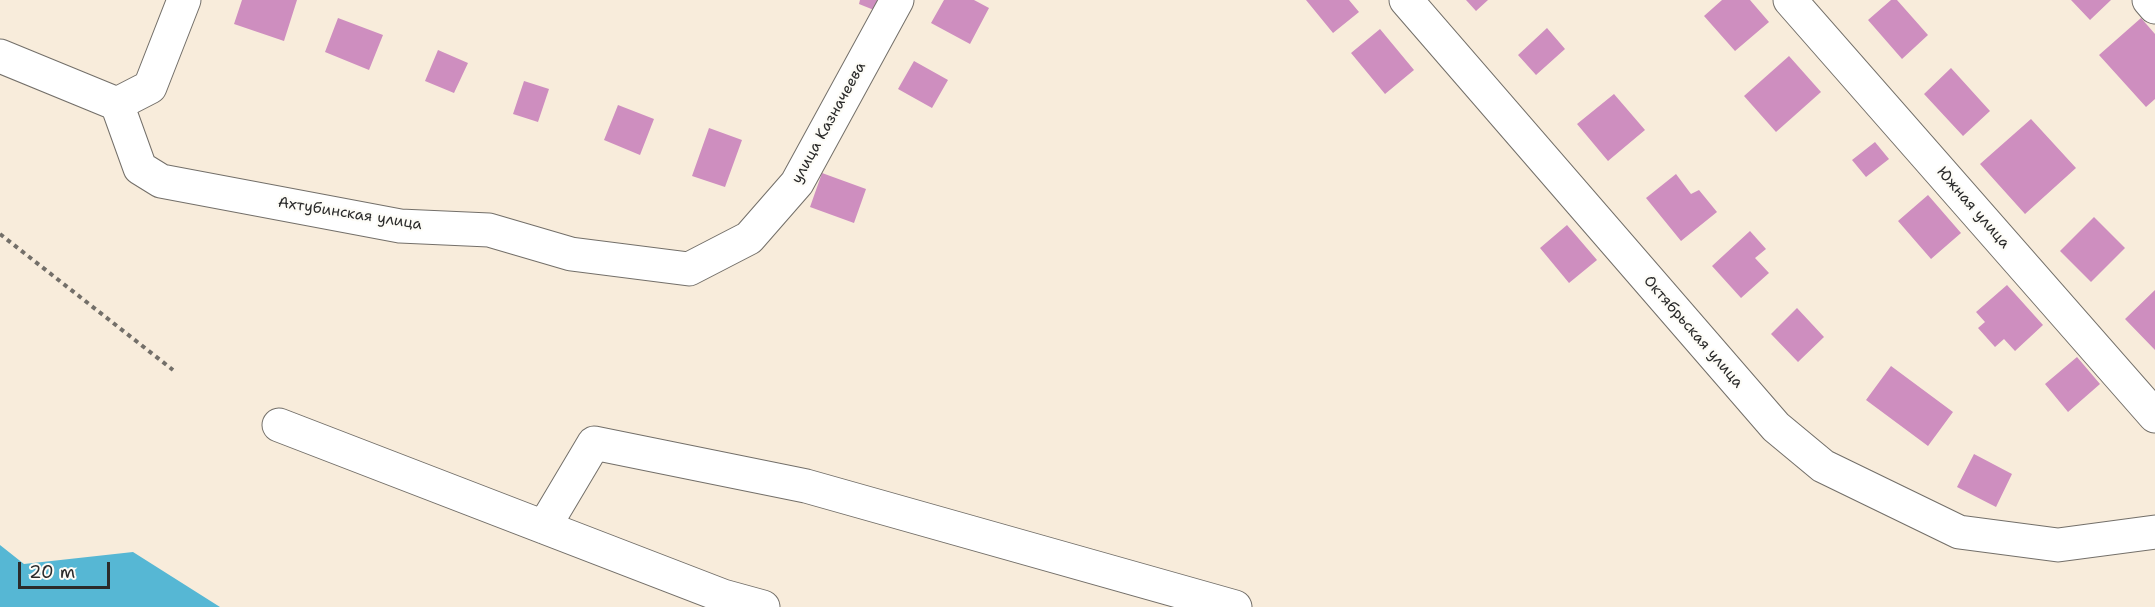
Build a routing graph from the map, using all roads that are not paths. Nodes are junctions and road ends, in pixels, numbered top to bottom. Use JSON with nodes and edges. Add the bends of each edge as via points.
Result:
{"nodes":[{"id":1,"x":184,"y":0,"type":"edge"},
{"id":2,"x":897,"y":0,"type":"edge"},
{"id":3,"x":1406,"y":0,"type":"edge"},
{"id":4,"x":1790,"y":0,"type":"edge"},
{"id":5,"x":2149,"y":0,"type":"edge"},
{"id":6,"x":2155,"y":7,"type":"edge"},
{"id":7,"x":0,"y":56,"type":"edge"},
{"id":8,"x":117,"y":104,"type":"junction"},
{"id":9,"x":749,"y":238,"type":"joint"},
{"id":10,"x":2155,"y":416,"type":"edge"},
{"id":11,"x":279,"y":425,"type":"dead end"},
{"id":12,"x":544,"y":527,"type":"junction"},
{"id":13,"x":2155,"y":532,"type":"edge"},
{"id":14,"x":763,"y":607,"type":"edge"},
{"id":15,"x":1235,"y":607,"type":"edge"}],
"edges":[{"from":1,"to":8,"type":"street","via":[[150,87]]},
{"from":2,"to":9,"type":"street","name":"улица Казначеева","via":[[797,183]]},
{"from":3,"to":13,"type":"street","name":"Октябрьская улица","via":[[1776,427],[1823,466],[1959,532],[2058,545]]},
{"from":4,"to":10,"type":"street","name":"Южная улица"},
{"from":5,"to":6,"type":"street"},
{"from":7,"to":8,"type":"street"},
{"from":8,"to":9,"type":"street","name":"Ахтубинская улица","via":[[140,168],[161,181],[400,226],[489,230],[571,254],[689,269]]},
{"from":11,"to":12,"type":"street"},
{"from":12,"to":14,"type":"street","via":[[723,596]]},
{"from":12,"to":15,"type":"street","via":[[594,443],[806,486]]}]}
